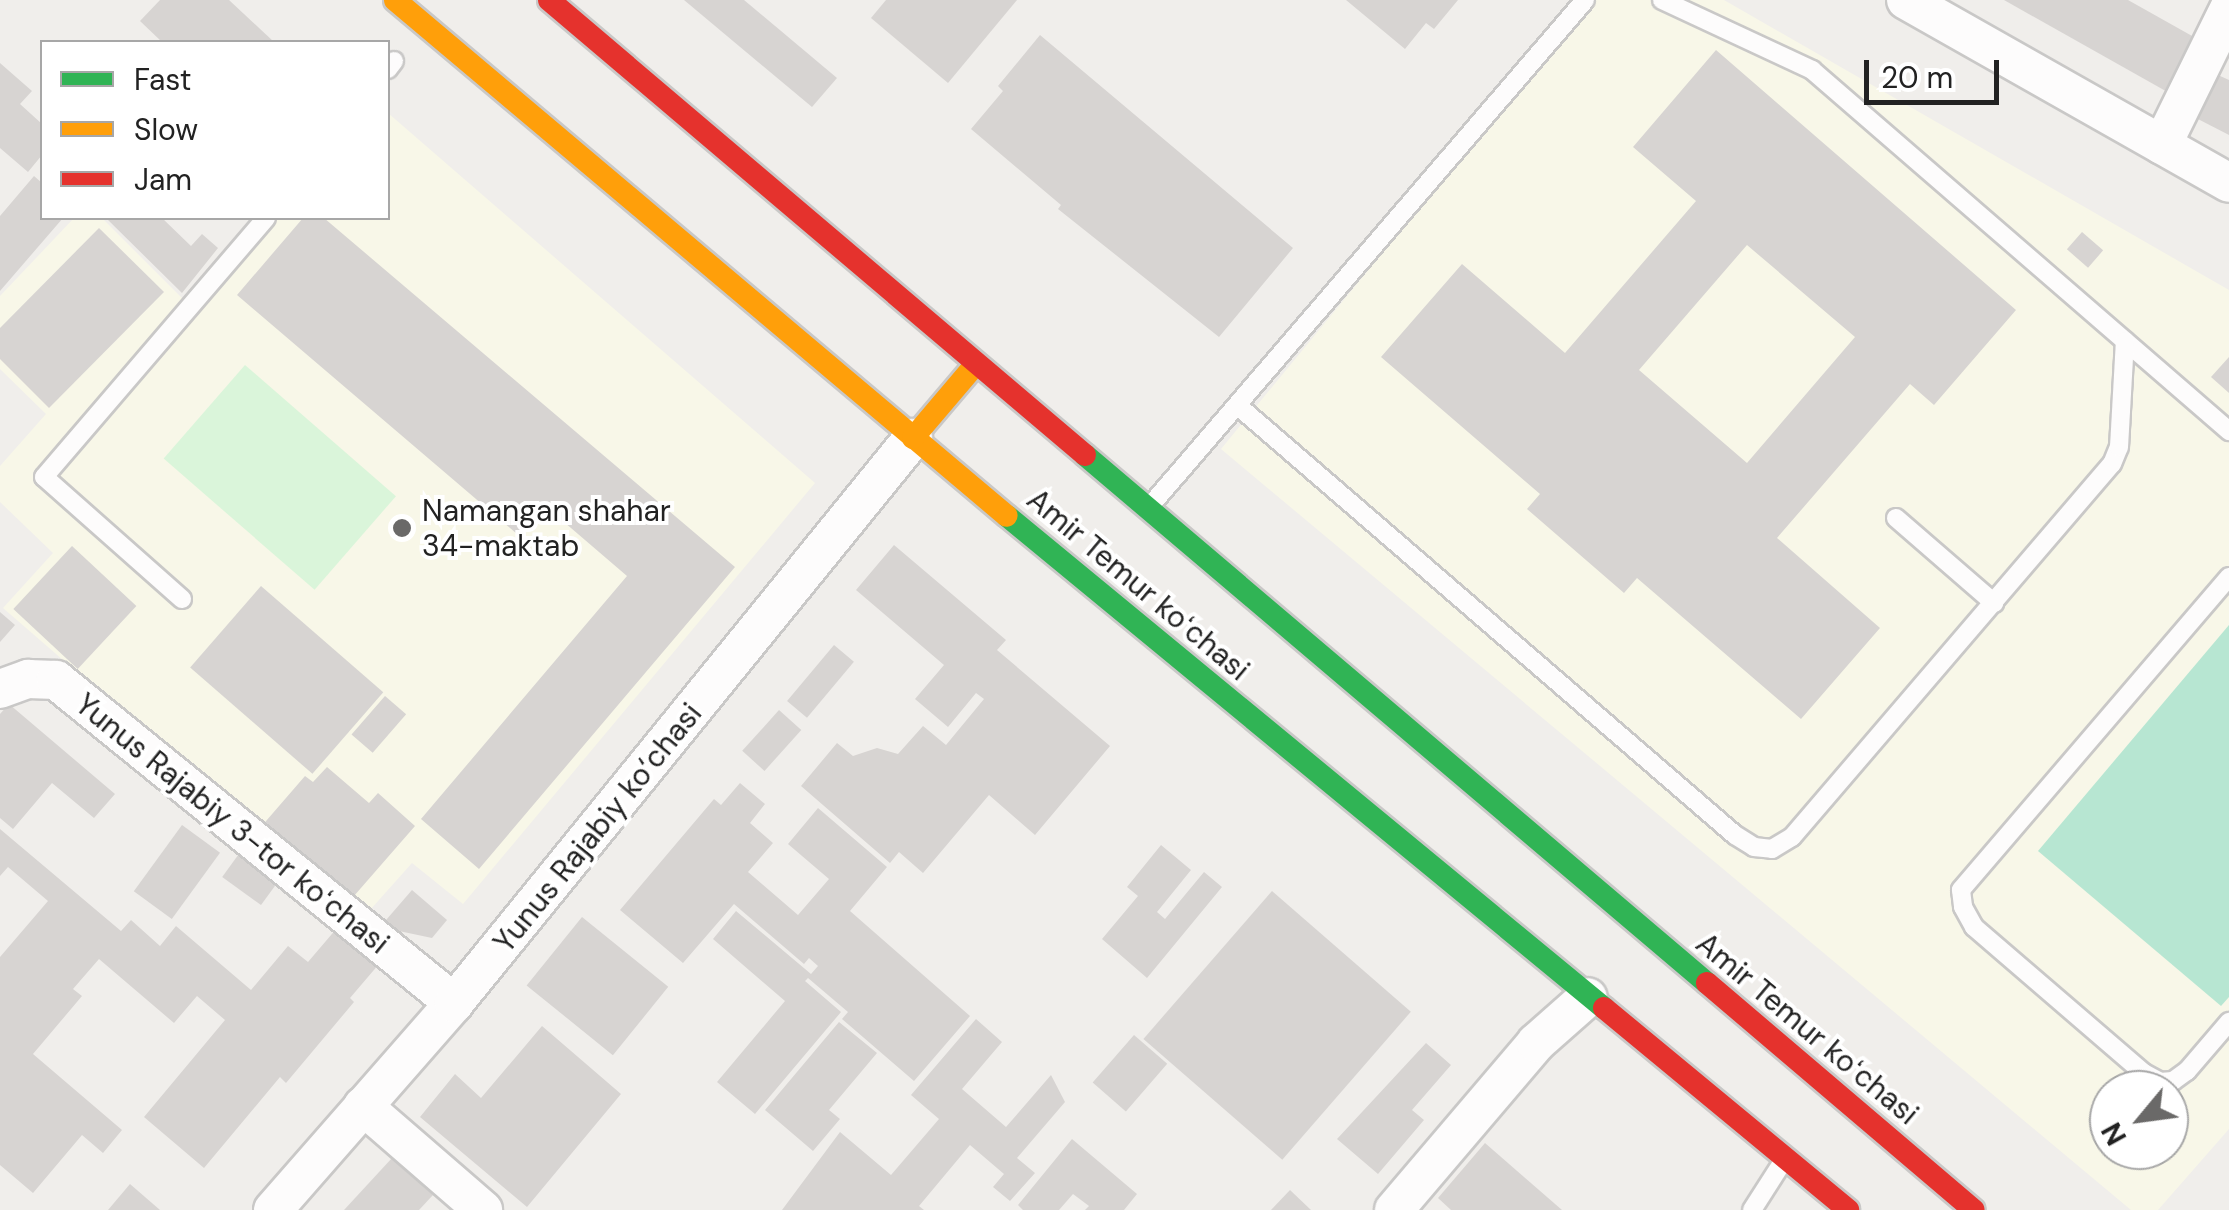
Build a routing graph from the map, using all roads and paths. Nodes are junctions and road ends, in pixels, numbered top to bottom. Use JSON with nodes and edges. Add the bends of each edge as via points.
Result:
{"nodes":[{"id":1,"x":395,"y":0,"type":"edge"},
{"id":2,"x":549,"y":0,"type":"edge"},
{"id":3,"x":1586,"y":0,"type":"edge"},
{"id":4,"x":1662,"y":0,"type":"edge"},
{"id":5,"x":1906,"y":0,"type":"edge"},
{"id":6,"x":2229,"y":9,"type":"edge"},
{"id":7,"x":2162,"y":145,"type":"junction"},
{"id":8,"x":2229,"y":183,"type":"edge"},
{"id":9,"x":264,"y":220,"type":"edge"},
{"id":10,"x":2125,"y":341,"type":"junction"},
{"id":11,"x":975,"y":365,"type":"junction"},
{"id":12,"x":1237,"y":405,"type":"junction"},
{"id":13,"x":2229,"y":431,"type":"edge"},
{"id":14,"x":913,"y":438,"type":"junction"},
{"id":15,"x":1147,"y":510,"type":"junction"},
{"id":16,"x":1896,"y":518,"type":"dead end"},
{"id":17,"x":2229,"y":576,"type":"edge"},
{"id":18,"x":182,"y":599,"type":"dead end"},
{"id":19,"x":1994,"y":604,"type":"junction"},
{"id":20,"x":0,"y":689,"type":"edge"},
{"id":21,"x":1588,"y":996,"type":"junction"},
{"id":22,"x":454,"y":1003,"type":"junction"},
{"id":23,"x":2229,"y":1022,"type":"edge"},
{"id":24,"x":363,"y":1106,"type":"junction"},
{"id":25,"x":1785,"y":1158,"type":"junction"},
{"id":26,"x":272,"y":1210,"type":"edge"},
{"id":27,"x":483,"y":1210,"type":"edge"},
{"id":28,"x":1394,"y":1210,"type":"edge"},
{"id":29,"x":1752,"y":1210,"type":"edge"},
{"id":30,"x":1848,"y":1210,"type":"edge"},
{"id":31,"x":1974,"y":1210,"type":"edge"}],
"edges":[{"from":1,"to":14,"type":"main road","name":"Amir Temur koʻchasi"},
{"from":2,"to":11,"type":"main road","name":"Amir Temur koʻchasi"},
{"from":3,"to":12,"type":"lane"},
{"from":4,"to":10,"type":"lane","via":[[1812,70]]},
{"from":5,"to":7,"type":"street"},
{"from":6,"to":7,"type":"street"},
{"from":7,"to":8,"type":"street"},
{"from":9,"to":18,"type":"lane","via":[[44,477]]},
{"from":10,"to":13,"type":"lane"},
{"from":10,"to":19,"type":"lane","via":[[2120,447],[2112,464]]},
{"from":11,"to":14,"type":"main road"},
{"from":11,"to":15,"type":"main road","name":"Amir Temur koʻchasi"},
{"from":12,"to":15,"type":"lane"},
{"from":12,"to":19,"type":"lane","via":[[1754,847],[1772,849],[1792,837]]},
{"from":14,"to":21,"type":"main road","name":"Amir Temur koʻchasi"},
{"from":14,"to":22,"type":"street","name":"Yunus Rajabiy ko‘chasi"},
{"from":15,"to":31,"type":"main road","name":"Amir Temur koʻchasi"},
{"from":16,"to":19,"type":"lane"},
{"from":17,"to":23,"type":"lane","via":[[1961,890],[1962,908],[1974,926],[2160,1082],[2187,1071]]},
{"from":20,"to":22,"type":"street","name":"Yunus Rajabiy 3-tor koʻchasi","via":[[28,679],[56,680]]},
{"from":21,"to":25,"type":"main road","name":"Amir Temur koʻchasi"},
{"from":21,"to":28,"type":"street","via":[[1536,1043]]},
{"from":22,"to":24,"type":"street","name":"Yunus Rajabiy ko‘chasi"},
{"from":24,"to":26,"type":"street","name":"Yunus Rajabiy ko‘chasi"},
{"from":24,"to":27,"type":"street"},
{"from":25,"to":29,"type":"lane"},
{"from":25,"to":30,"type":"main road","name":"Amir Temur koʻchasi"}]}
